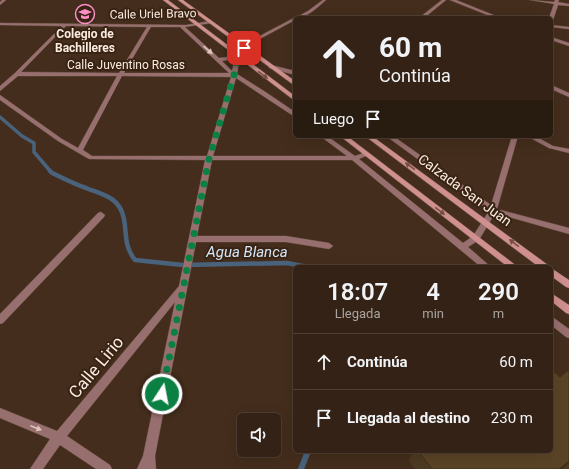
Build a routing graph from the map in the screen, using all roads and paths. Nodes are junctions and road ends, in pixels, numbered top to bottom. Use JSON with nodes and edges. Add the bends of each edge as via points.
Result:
{"nodes":[{"id":1,"x":4,"y":0,"type":"edge"},
{"id":2,"x":165,"y":0,"type":"edge"},
{"id":3,"x":180,"y":0,"type":"edge"},
{"id":4,"x":324,"y":0,"type":"edge"},
{"id":5,"x":444,"y":0,"type":"edge"},
{"id":6,"x":452,"y":0,"type":"edge"},
{"id":7,"x":532,"y":0,"type":"edge"},
{"id":8,"x":556,"y":2,"type":"edge"},
{"id":9,"x":0,"y":4,"type":"edge"},
{"id":10,"x":569,"y":5,"type":"edge"},
{"id":11,"x":302,"y":16,"type":"edge"},
{"id":12,"x":424,"y":16,"type":"edge"},
{"id":13,"x":494,"y":16,"type":"edge"},
{"id":14,"x":552,"y":16,"type":"edge"},
{"id":15,"x":293,"y":21,"type":"edge"},
{"id":16,"x":210,"y":22,"type":"junction"},
{"id":17,"x":0,"y":24,"type":"edge"},
{"id":18,"x":65,"y":25,"type":"junction"},
{"id":19,"x":150,"y":25,"type":"junction"},
{"id":20,"x":180,"y":25,"type":"junction"},
{"id":21,"x":196,"y":25,"type":"junction"},
{"id":22,"x":553,"y":26,"type":"edge"},
{"id":23,"x":569,"y":28,"type":"edge"},
{"id":24,"x":553,"y":39,"type":"edge"},
{"id":25,"x":569,"y":45,"type":"edge"},
{"id":26,"x":244,"y":48,"type":"junction"},
{"id":27,"x":238,"y":57,"type":"junction"},
{"id":28,"x":219,"y":60,"type":"junction"},
{"id":29,"x":271,"y":67,"type":"junction"},
{"id":30,"x":293,"y":72,"type":"edge"},
{"id":31,"x":17,"y":74,"type":"junction"},
{"id":32,"x":120,"y":75,"type":"junction"},
{"id":33,"x":234,"y":75,"type":"junction"},
{"id":34,"x":293,"y":83,"type":"edge"},
{"id":35,"x":553,"y":88,"type":"edge"},
{"id":36,"x":0,"y":89,"type":"edge"},
{"id":37,"x":569,"y":95,"type":"edge"},
{"id":38,"x":0,"y":97,"type":"edge"},
{"id":39,"x":293,"y":98,"type":"edge"},
{"id":40,"x":293,"y":114,"type":"edge"},
{"id":41,"x":326,"y":138,"type":"edge"},
{"id":42,"x":346,"y":138,"type":"edge"},
{"id":43,"x":371,"y":138,"type":"edge"},
{"id":44,"x":392,"y":138,"type":"edge"},
{"id":45,"x":514,"y":138,"type":"edge"},
{"id":46,"x":534,"y":138,"type":"edge"},
{"id":47,"x":79,"y":151,"type":"junction"},
{"id":48,"x":569,"y":151,"type":"edge"},
{"id":49,"x":366,"y":154,"type":"junction"},
{"id":50,"x":354,"y":158,"type":"junction"},
{"id":51,"x":209,"y":159,"type":"junction"},
{"id":52,"x":492,"y":210,"type":"junction"},
{"id":53,"x":101,"y":215,"type":"dead end"},
{"id":54,"x":485,"y":221,"type":"junction"},
{"id":55,"x":569,"y":231,"type":"edge"},
{"id":56,"x":476,"y":238,"type":"junction"},
{"id":57,"x":193,"y":242,"type":"junction"},
{"id":58,"x":329,"y":246,"type":"dead end"},
{"id":59,"x":462,"y":247,"type":"junction"},
{"id":60,"x":484,"y":265,"type":"edge"},
{"id":61,"x":511,"y":265,"type":"edge"},
{"id":62,"x":543,"y":265,"type":"edge"},
{"id":63,"x":553,"y":273,"type":"edge"},
{"id":64,"x":569,"y":285,"type":"edge"},
{"id":65,"x":183,"y":287,"type":"junction"},
{"id":66,"x":553,"y":298,"type":"edge"},
{"id":67,"x":569,"y":310,"type":"edge"},
{"id":68,"x":0,"y":320,"type":"edge"},
{"id":69,"x":553,"y":322,"type":"edge"},
{"id":70,"x":569,"y":334,"type":"edge"},
{"id":71,"x":0,"y":414,"type":"edge"},
{"id":72,"x":59,"y":436,"type":"junction"},
{"id":73,"x":149,"y":456,"type":"junction"},
{"id":74,"x":36,"y":469,"type":"edge"},
{"id":75,"x":106,"y":469,"type":"edge"},
{"id":76,"x":143,"y":469,"type":"edge"},
{"id":77,"x":150,"y":469,"type":"edge"}],
"edges":[{"from":1,"to":9,"type":"street"},
{"from":2,"to":21,"type":"main road"},
{"from":3,"to":16,"type":"main road"},
{"from":4,"to":11,"type":"lane"},
{"from":5,"to":12,"type":"street"},
{"from":6,"to":13,"type":"street"},
{"from":7,"to":8,"type":"street"},
{"from":8,"to":10,"type":"street"},
{"from":8,"to":14,"type":"street"},
{"from":15,"to":26,"type":"lane"},
{"from":16,"to":21,"type":"street","name":"Calle Uriel Bravo"},
{"from":16,"to":26,"type":"main road"},
{"from":17,"to":18,"type":"street","name":"Calle Uriel Bravo"},
{"from":18,"to":19,"type":"street","name":"Calle Uriel Bravo"},
{"from":18,"to":31,"type":"street"},
{"from":19,"to":20,"type":"street","name":"Calle Uriel Bravo"},
{"from":19,"to":32,"type":"street"},
{"from":20,"to":21,"type":"street","name":"Calle Uriel Bravo"},
{"from":20,"to":28,"type":"street","one_way":true},
{"from":21,"to":27,"type":"main road"},
{"from":22,"to":23,"type":"street"},
{"from":24,"to":25,"type":"street"},
{"from":26,"to":27,"type":"street"},
{"from":26,"to":29,"type":"main road"},
{"from":27,"to":28,"type":"street"},
{"from":27,"to":33,"type":"street"},
{"from":27,"to":39,"type":"main road","one_way":true},
{"from":28,"to":33,"type":"street"},
{"from":29,"to":30,"type":"street"},
{"from":29,"to":34,"type":"main road"},
{"from":31,"to":32,"type":"street","name":"Calle Juventino Rosas"},
{"from":31,"to":36,"type":"street"},
{"from":32,"to":33,"type":"street","name":"Calle Juventino Rosas"},
{"from":32,"to":47,"type":"street"},
{"from":33,"to":40,"type":"street"},
{"from":33,"to":51,"type":"street"},
{"from":35,"to":37,"type":"street"},
{"from":38,"to":47,"type":"street"},
{"from":41,"to":50,"type":"street"},
{"from":42,"to":49,"type":"main road"},
{"from":54,"to":43,"type":"main road","name":"Calzada San Juan","one_way":true},
{"from":44,"to":52,"type":"street"},
{"from":45,"to":52,"type":"street"},
{"from":46,"to":48,"type":"street","via":[[551,147]]},
{"from":47,"to":51,"type":"street","via":[[91,158]]},
{"from":49,"to":50,"type":"street"},
{"from":49,"to":56,"type":"main road","one_way":true},
{"from":50,"to":51,"type":"street"},
{"from":50,"to":59,"type":"street"},
{"from":51,"to":57,"type":"street"},
{"from":52,"to":54,"type":"street"},
{"from":52,"to":55,"type":"street"},
{"from":53,"to":68,"type":"street"},
{"from":54,"to":56,"type":"street"},
{"from":62,"to":54,"type":"main road","name":"Calzada San Juan","one_way":true},
{"from":56,"to":59,"type":"street"},
{"from":56,"to":61,"type":"main road"},
{"from":57,"to":58,"type":"street","via":[[286,238]]},
{"from":57,"to":65,"type":"street"},
{"from":59,"to":60,"type":"street"},
{"from":63,"to":64,"type":"main road"},
{"from":65,"to":72,"type":"street","name":"Calle Lirio"},
{"from":65,"to":73,"type":"street"},
{"from":66,"to":67,"type":"main road"},
{"from":69,"to":70,"type":"street"},
{"from":71,"to":72,"type":"street","one_way":true},
{"from":72,"to":74,"type":"street","name":"Calle Lirio"},
{"from":72,"to":75,"type":"street"},
{"from":73,"to":76,"type":"street"},
{"from":73,"to":77,"type":"street"}]}
